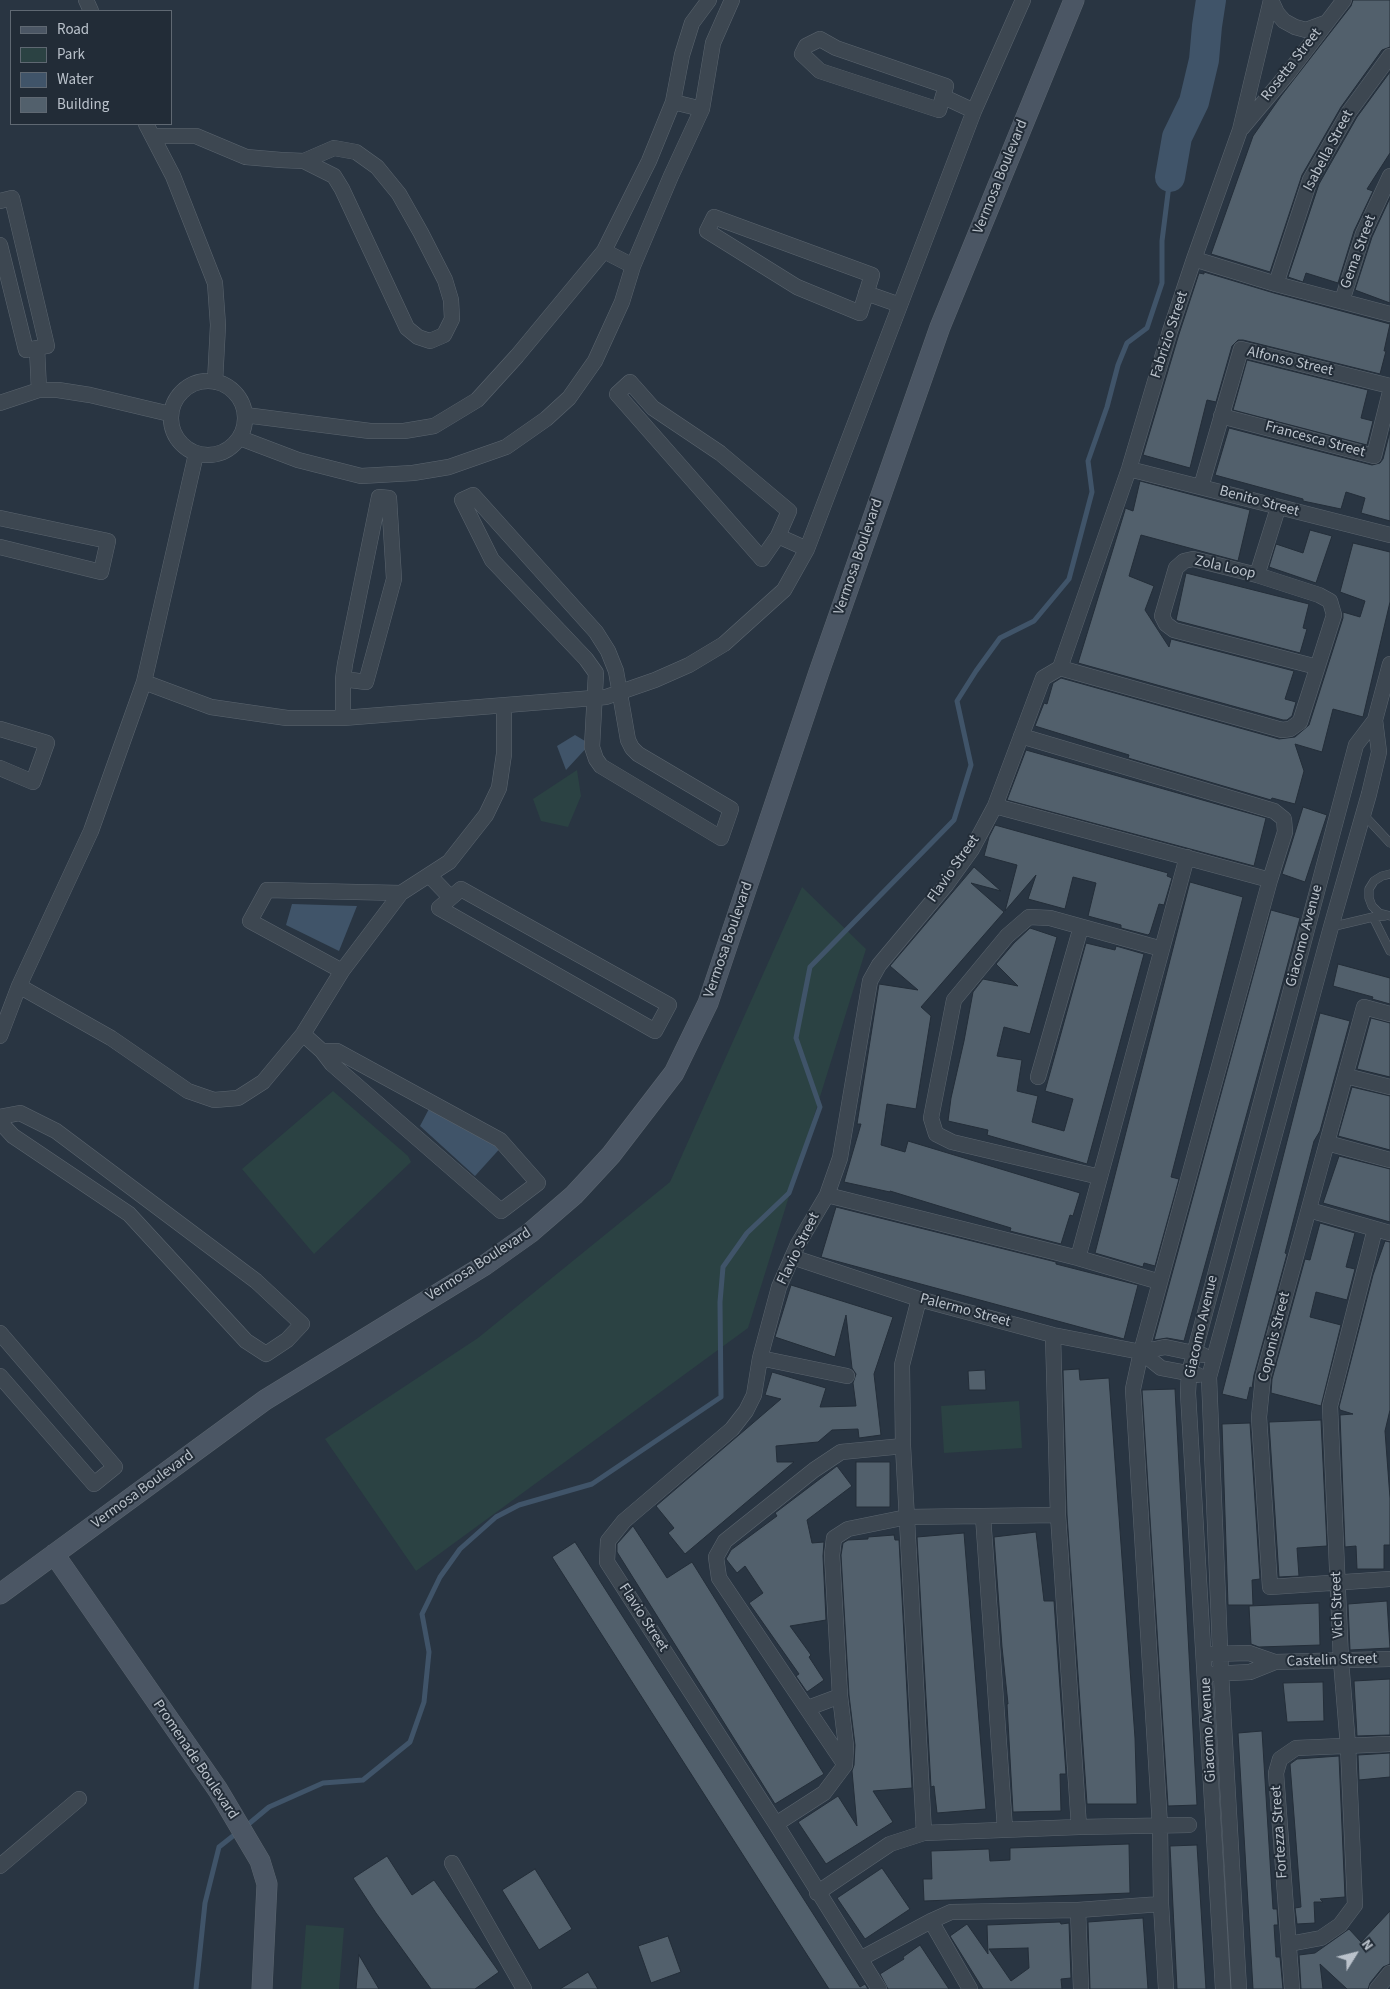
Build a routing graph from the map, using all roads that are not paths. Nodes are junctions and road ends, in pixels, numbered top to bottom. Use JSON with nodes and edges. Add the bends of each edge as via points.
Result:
{"nodes":[{"id":1,"x":709,"y":0,"type":"edge"},
{"id":2,"x":732,"y":0,"type":"edge"},
{"id":3,"x":1023,"y":0,"type":"edge"},
{"id":4,"x":1074,"y":0,"type":"edge"},
{"id":5,"x":1271,"y":0,"type":"edge"},
{"id":6,"x":1344,"y":0,"type":"edge"},
{"id":7,"x":1325,"y":24,"type":"junction"},
{"id":8,"x":1390,"y":56,"type":"edge"},
{"id":9,"x":944,"y":98,"type":"junction"},
{"id":10,"x":673,"y":102,"type":"junction"},
{"id":11,"x":702,"y":109,"type":"junction"},
{"id":12,"x":974,"y":111,"type":"junction"},
{"id":13,"x":149,"y":130,"type":"edge"},
{"id":14,"x":1240,"y":130,"type":"junction"},
{"id":15,"x":304,"y":161,"type":"junction"},
{"id":16,"x":1390,"y":176,"type":"edge"},
{"id":17,"x":0,"y":201,"type":"edge"},
{"id":18,"x":0,"y":245,"type":"edge"},
{"id":19,"x":604,"y":251,"type":"junction"},
{"id":20,"x":1194,"y":259,"type":"junction"},
{"id":21,"x":633,"y":266,"type":"junction"},
{"id":22,"x":1276,"y":284,"type":"junction"},
{"id":23,"x":866,"y":292,"type":"junction"},
{"id":24,"x":1342,"y":301,"type":"junction"},
{"id":25,"x":900,"y":305,"type":"junction"},
{"id":26,"x":1390,"y":314,"type":"edge"},
{"id":27,"x":36,"y":348,"type":"junction"},
{"id":28,"x":215,"y":382,"type":"junction"},
{"id":29,"x":1390,"y":386,"type":"edge"},
{"id":30,"x":39,"y":390,"type":"junction"},
{"id":31,"x":1390,"y":392,"type":"edge"},
{"id":32,"x":0,"y":403,"type":"edge"},
{"id":33,"x":170,"y":414,"type":"junction"},
{"id":34,"x":245,"y":415,"type":"junction"},
{"id":35,"x":1221,"y":416,"type":"junction"},
{"id":36,"x":240,"y":438,"type":"junction"},
{"id":37,"x":196,"y":454,"type":"junction"},
{"id":38,"x":1129,"y":469,"type":"junction"},
{"id":39,"x":1201,"y":487,"type":"junction"},
{"id":40,"x":1278,"y":508,"type":"junction"},
{"id":41,"x":0,"y":518,"type":"edge"},
{"id":42,"x":1390,"y":535,"type":"edge"},
{"id":43,"x":778,"y":536,"type":"junction"},
{"id":44,"x":0,"y":547,"type":"edge"},
{"id":45,"x":806,"y":549,"type":"junction"},
{"id":46,"x":1257,"y":575,"type":"junction"},
{"id":47,"x":1390,"y":664,"type":"edge"},
{"id":48,"x":1317,"y":667,"type":"junction"},
{"id":49,"x":1060,"y":668,"type":"junction"},
{"id":50,"x":616,"y":671,"type":"junction"},
{"id":51,"x":596,"y":673,"type":"junction"},
{"id":52,"x":344,"y":679,"type":"junction"},
{"id":53,"x":144,"y":682,"type":"junction"},
{"id":54,"x":620,"y":693,"type":"junction"},
{"id":55,"x":596,"y":698,"type":"junction"},
{"id":56,"x":504,"y":706,"type":"junction"},
{"id":57,"x":342,"y":718,"type":"junction"},
{"id":58,"x":1375,"y":720,"type":"junction"},
{"id":59,"x":0,"y":729,"type":"edge"},
{"id":60,"x":1021,"y":736,"type":"junction"},
{"id":61,"x":0,"y":768,"type":"edge"},
{"id":62,"x":1345,"y":788,"type":"junction"},
{"id":63,"x":1369,"y":794,"type":"junction"},
{"id":64,"x":995,"y":806,"type":"junction"},
{"id":65,"x":1363,"y":814,"type":"junction"},
{"id":66,"x":1390,"y":843,"type":"edge"},
{"id":67,"x":1187,"y":858,"type":"junction"},
{"id":68,"x":1390,"y":874,"type":"edge"},
{"id":69,"x":429,"y":875,"type":"junction"},
{"id":70,"x":1270,"y":880,"type":"junction"},
{"id":71,"x":401,"y":893,"type":"junction"},
{"id":72,"x":450,"y":897,"type":"junction"},
{"id":73,"x":1389,"y":916,"type":"edge"},
{"id":74,"x":1372,"y":917,"type":"junction"},
{"id":75,"x":1331,"y":926,"type":"junction"},
{"id":76,"x":1082,"y":927,"type":"junction"},
{"id":77,"x":1162,"y":949,"type":"junction"},
{"id":78,"x":1390,"y":951,"type":"edge"},
{"id":79,"x":342,"y":971,"type":"junction"},
{"id":80,"x":19,"y":986,"type":"junction"},
{"id":81,"x":1390,"y":1014,"type":"edge"},
{"id":82,"x":303,"y":1034,"type":"junction"},
{"id":83,"x":0,"y":1036,"type":"edge"},
{"id":84,"x":322,"y":1051,"type":"junction"},
{"id":85,"x":1346,"y":1076,"type":"junction"},
{"id":86,"x":1038,"y":1077,"type":"dead end"},
{"id":87,"x":1390,"y":1087,"type":"edge"},
{"id":88,"x":0,"y":1117,"type":"edge"},
{"id":89,"x":0,"y":1122,"type":"edge"},
{"id":90,"x":1327,"y":1143,"type":"junction"},
{"id":91,"x":1390,"y":1160,"type":"edge"},
{"id":92,"x":1100,"y":1177,"type":"junction"},
{"id":93,"x":827,"y":1194,"type":"junction"},
{"id":94,"x":1309,"y":1210,"type":"junction"},
{"id":95,"x":1375,"y":1229,"type":"junction"},
{"id":96,"x":1390,"y":1233,"type":"edge"},
{"id":97,"x":792,"y":1257,"type":"junction"},
{"id":98,"x":1078,"y":1258,"type":"junction"},
{"id":99,"x":1160,"y":1282,"type":"junction"},
{"id":100,"x":919,"y":1299,"type":"junction"},
{"id":101,"x":0,"y":1333,"type":"edge"},
{"id":102,"x":1053,"y":1335,"type":"junction"},
{"id":103,"x":1141,"y":1352,"type":"junction"},
{"id":104,"x":1194,"y":1353,"type":"junction"},
{"id":105,"x":1214,"y":1357,"type":"junction"},
{"id":106,"x":760,"y":1358,"type":"junction"},
{"id":107,"x":1189,"y":1373,"type":"junction"},
{"id":108,"x":0,"y":1376,"type":"edge"},
{"id":109,"x":847,"y":1376,"type":"dead end"},
{"id":110,"x":1209,"y":1377,"type":"junction"},
{"id":111,"x":903,"y":1446,"type":"junction"},
{"id":112,"x":1058,"y":1515,"type":"junction"},
{"id":113,"x":983,"y":1516,"type":"junction"},
{"id":114,"x":907,"y":1517,"type":"junction"},
{"id":115,"x":54,"y":1554,"type":"junction"},
{"id":116,"x":1390,"y":1579,"type":"edge"},
{"id":117,"x":1338,"y":1582,"type":"junction"},
{"id":118,"x":0,"y":1594,"type":"edge"},
{"id":119,"x":1205,"y":1654,"type":"junction"},
{"id":120,"x":1221,"y":1654,"type":"junction"},
{"id":121,"x":1390,"y":1658,"type":"edge"},
{"id":122,"x":1341,"y":1661,"type":"junction"},
{"id":123,"x":1275,"y":1662,"type":"junction"},
{"id":124,"x":1221,"y":1673,"type":"junction"},
{"id":125,"x":1206,"y":1674,"type":"junction"},
{"id":126,"x":840,"y":1696,"type":"junction"},
{"id":127,"x":808,"y":1708,"type":"junction"},
{"id":128,"x":1390,"y":1744,"type":"edge"},
{"id":129,"x":1348,"y":1746,"type":"junction"},
{"id":130,"x":845,"y":1765,"type":"junction"},
{"id":131,"x":78,"y":1799,"type":"dead end"},
{"id":132,"x":1229,"y":1819,"type":"junction"},
{"id":133,"x":1214,"y":1820,"type":"junction"},
{"id":134,"x":776,"y":1824,"type":"junction"},
{"id":135,"x":1189,"y":1825,"type":"dead end"},
{"id":136,"x":1160,"y":1826,"type":"junction"},
{"id":137,"x":1079,"y":1827,"type":"junction"},
{"id":138,"x":1005,"y":1829,"type":"junction"},
{"id":139,"x":924,"y":1833,"type":"junction"},
{"id":140,"x":452,"y":1863,"type":"dead end"},
{"id":141,"x":0,"y":1866,"type":"edge"},
{"id":142,"x":818,"y":1893,"type":"junction"},
{"id":143,"x":1161,"y":1904,"type":"junction"},
{"id":144,"x":1078,"y":1910,"type":"junction"},
{"id":145,"x":931,"y":1921,"type":"junction"},
{"id":146,"x":1289,"y":1944,"type":"junction"},
{"id":147,"x":860,"y":1959,"type":"junction"},
{"id":148,"x":1390,"y":1973,"type":"edge"},
{"id":149,"x":262,"y":1989,"type":"edge"},
{"id":150,"x":524,"y":1989,"type":"edge"},
{"id":151,"x":879,"y":1989,"type":"edge"},
{"id":152,"x":970,"y":1989,"type":"edge"},
{"id":153,"x":1081,"y":1989,"type":"edge"},
{"id":154,"x":1166,"y":1989,"type":"edge"},
{"id":155,"x":1223,"y":1989,"type":"edge"},
{"id":156,"x":1239,"y":1989,"type":"edge"},
{"id":157,"x":1292,"y":1989,"type":"edge"},
{"id":158,"x":1377,"y":1989,"type":"edge"}],
"edges":[{"from":1,"to":10,"type":"street","via":[[692,23]]},
{"from":2,"to":11,"type":"street","via":[[713,43]]},
{"from":3,"to":12,"type":"street"},
{"from":4,"to":115,"type":"main road","name":"Vermosa Boulevard","via":[[940,327],[708,1003],[674,1073],[611,1155],[574,1195],[530,1233],[484,1265],[265,1400]]},
{"from":5,"to":7,"type":"street","via":[[1277,13],[1294,27],[1306,30]]},
{"from":5,"to":14,"type":"street","name":"Fabrizio Street"},
{"from":6,"to":7,"type":"street","name":"Rosetta Street"},
{"from":7,"to":14,"type":"street","name":"Rosetta Street"},
{"from":8,"to":22,"type":"street","name":"Isabella Street","via":[[1349,112],[1310,180]]},
{"from":9,"to":9,"type":"street","via":[[946,86],[836,48],[824,40],[820,39],[803,50],[802,54],[815,68],[829,74],[938,110]]},
{"from":9,"to":12,"type":"street"},
{"from":10,"to":11,"type":"street"},
{"from":10,"to":19,"type":"street","via":[[650,161]]},
{"from":11,"to":21,"type":"street"},
{"from":12,"to":25,"type":"street"},
{"from":13,"to":15,"type":"street","via":[[196,136],[246,157]]},
{"from":13,"to":28,"type":"street","via":[[173,176],[215,283],[218,325]]},
{"from":14,"to":20,"type":"street","name":"Fabrizio Street"},
{"from":15,"to":15,"type":"street","via":[[334,176],[407,328],[430,341],[444,335],[452,319],[445,280],[399,194],[377,167],[356,152],[334,148]]},
{"from":16,"to":24,"type":"street","name":"Gema Street","via":[[1362,234]]},
{"from":17,"to":27,"type":"street","via":[[12,198],[47,346]]},
{"from":18,"to":27,"type":"street","via":[[26,350]]},
{"from":19,"to":21,"type":"street"},
{"from":19,"to":34,"type":"street","via":[[477,400],[434,426],[404,431],[370,431]]},
{"from":20,"to":22,"type":"street"},
{"from":20,"to":38,"type":"street","name":"Fabrizio Street"},
{"from":21,"to":36,"type":"street","via":[[622,302],[595,360],[574,391],[546,419],[506,447],[449,467],[361,476],[298,460]]},
{"from":22,"to":24,"type":"street"},
{"from":23,"to":23,"type":"street","via":[[872,275],[714,217],[707,231],[797,287],[860,313]]},
{"from":23,"to":25,"type":"street"},
{"from":24,"to":26,"type":"street"},
{"from":25,"to":45,"type":"street"},
{"from":27,"to":30,"type":"street"},
{"from":28,"to":33,"type":"street","via":[[203,381],[182,391]]},
{"from":28,"to":34,"type":"street","via":[[235,393]]},
{"from":29,"to":35,"type":"street","name":"Alfonso Street","via":[[1241,349]]},
{"from":30,"to":32,"type":"street"},
{"from":30,"to":33,"type":"street","via":[[90,395]]},
{"from":31,"to":35,"type":"street","name":"Francesca Street","via":[[1374,456]]},
{"from":33,"to":37,"type":"street","via":[[176,438],[184,448]]},
{"from":34,"to":36,"type":"street"},
{"from":35,"to":39,"type":"street","name":"Alfonso Street"},
{"from":36,"to":37,"type":"street","via":[[221,454]]},
{"from":37,"to":53,"type":"street"},
{"from":38,"to":39,"type":"street","name":"Benito Street"},
{"from":38,"to":49,"type":"street","name":"Fabrizio Street"},
{"from":39,"to":40,"type":"street","name":"Benito Street"},
{"from":40,"to":42,"type":"street","name":"Benito Street"},
{"from":40,"to":46,"type":"street"},
{"from":41,"to":44,"type":"street","via":[[108,541],[101,572]]},
{"from":43,"to":43,"type":"street","via":[[789,511],[720,453],[653,408],[630,382],[617,394],[762,559]]},
{"from":43,"to":45,"type":"street"},
{"from":45,"to":54,"type":"street","via":[[784,590],[724,644],[689,665]]},
{"from":46,"to":48,"type":"street","name":"Zola Loop","via":[[1319,594],[1330,602],[1334,615]]},
{"from":46,"to":48,"type":"street","name":"Zola Loop","via":[[1194,559],[1184,561],[1176,568],[1162,616],[1174,630]]},
{"from":47,"to":58,"type":"street","name":"Giacomo Avenue"},
{"from":48,"to":49,"type":"street","name":"Zola Loop","via":[[1300,722],[1282,730]]},
{"from":49,"to":60,"type":"street","name":"Flavio Street","via":[[1043,678]]},
{"from":50,"to":51,"type":"street"},
{"from":50,"to":51,"type":"street","via":[[596,632],[473,495],[462,500],[492,560],[586,658]]},
{"from":50,"to":54,"type":"street"},
{"from":51,"to":55,"type":"street"},
{"from":52,"to":52,"type":"street","via":[[366,682],[394,580],[389,498],[379,497]]},
{"from":52,"to":57,"type":"street"},
{"from":53,"to":57,"type":"street","via":[[211,707],[288,718]]},
{"from":53,"to":80,"type":"street","via":[[91,831]]},
{"from":54,"to":55,"type":"street"},
{"from":54,"to":55,"type":"street","via":[[632,748],[731,809],[721,838],[601,766],[592,747]]},
{"from":55,"to":56,"type":"street"},
{"from":56,"to":57,"type":"street"},
{"from":56,"to":69,"type":"street","via":[[504,754],[499,788],[471,837],[449,862]]},
{"from":58,"to":62,"type":"street","name":"Giacomo Avenue","via":[[1356,745]]},
{"from":58,"to":63,"type":"street","name":"Giacomo Avenue","via":[[1379,752]]},
{"from":59,"to":61,"type":"street","via":[[47,743],[34,782]]},
{"from":60,"to":64,"type":"street","name":"Flavio Street"},
{"from":60,"to":70,"type":"street","via":[[1274,811],[1284,819],[1285,832]]},
{"from":62,"to":63,"type":"street"},
{"from":62,"to":104,"type":"street","name":"Giacomo Avenue"},
{"from":63,"to":65,"type":"street","name":"Giacomo Avenue"},
{"from":64,"to":67,"type":"street"},
{"from":64,"to":93,"type":"street","name":"Flavio Street","via":[[972,849],[879,965],[870,981],[840,1158]]},
{"from":65,"to":66,"type":"lane"},
{"from":65,"to":75,"type":"street","name":"Giacomo Avenue"},
{"from":67,"to":70,"type":"street"},
{"from":67,"to":77,"type":"street"},
{"from":68,"to":73,"type":"lane","via":[[1374,881],[1369,889],[1372,906],[1378,913]]},
{"from":69,"to":71,"type":"street"},
{"from":69,"to":72,"type":"street"},
{"from":70,"to":99,"type":"street"},
{"from":71,"to":79,"type":"street"},
{"from":71,"to":79,"type":"street","via":[[267,890],[250,921]]},
{"from":72,"to":72,"type":"street","via":[[439,908],[655,1031],[669,1006],[461,889]]},
{"from":73,"to":74,"type":"lane"},
{"from":74,"to":75,"type":"lane"},
{"from":74,"to":78,"type":"lane"},
{"from":75,"to":105,"type":"street","name":"Giacomo Avenue"},
{"from":76,"to":77,"type":"street"},
{"from":76,"to":86,"type":"street"},
{"from":76,"to":92,"type":"street","via":[[1050,918],[1028,917],[1007,936],[954,1000],[931,1118],[936,1134],[952,1142]]},
{"from":77,"to":92,"type":"street"},
{"from":79,"to":82,"type":"street"},
{"from":80,"to":82,"type":"street","via":[[111,1038],[188,1091],[214,1100],[238,1098],[263,1082]]},
{"from":80,"to":83,"type":"street"},
{"from":81,"to":85,"type":"street","name":"Coponis Street","via":[[1364,1006]]},
{"from":82,"to":84,"type":"street"},
{"from":84,"to":84,"type":"street","via":[[332,1064],[501,1210],[538,1182],[500,1140],[337,1052]]},
{"from":85,"to":87,"type":"street"},
{"from":85,"to":90,"type":"street","name":"Coponis Street"},
{"from":88,"to":89,"type":"street","via":[[20,1114],[56,1131],[256,1281],[302,1324],[287,1340],[266,1354],[246,1341],[129,1214],[13,1136]]},
{"from":90,"to":91,"type":"street"},
{"from":90,"to":94,"type":"street","name":"Coponis Street"},
{"from":92,"to":98,"type":"street"},
{"from":93,"to":97,"type":"street","name":"Flavio Street"},
{"from":93,"to":98,"type":"street"},
{"from":94,"to":95,"type":"street"},
{"from":94,"to":117,"type":"street","name":"Coponis Street","via":[[1263,1377],[1259,1417],[1270,1587]]},
{"from":95,"to":96,"type":"street"},
{"from":95,"to":117,"type":"street","name":"Vich Street","via":[[1330,1406]]},
{"from":97,"to":100,"type":"street","name":"Palermo Street"},
{"from":97,"to":106,"type":"street","name":"Flavio Street","via":[[779,1287]]},
{"from":98,"to":99,"type":"street"},
{"from":99,"to":103,"type":"street"},
{"from":100,"to":102,"type":"street","name":"Palermo Street"},
{"from":100,"to":111,"type":"street","via":[[902,1365]]},
{"from":101,"to":108,"type":"street","via":[[115,1467],[94,1484]]},
{"from":102,"to":103,"type":"street","name":"Palermo Street"},
{"from":102,"to":112,"type":"street"},
{"from":103,"to":104,"type":"street","via":[[1165,1347]]},
{"from":103,"to":107,"type":"street","via":[[1162,1368]]},
{"from":103,"to":136,"type":"street","via":[[1134,1389]]},
{"from":104,"to":105,"type":"street"},
{"from":104,"to":107,"type":"street","name":"Giacomo Avenue"},
{"from":105,"to":110,"type":"street","name":"Giacomo Avenue"},
{"from":106,"to":109,"type":"street"},
{"from":106,"to":134,"type":"street","name":"Flavio Street","via":[[754,1395],[732,1429],[624,1521],[608,1541],[607,1562]]},
{"from":107,"to":110,"type":"street"},
{"from":107,"to":119,"type":"street","name":"Giacomo Avenue"},
{"from":110,"to":120,"type":"street","name":"Giacomo Avenue"},
{"from":111,"to":114,"type":"street"},
{"from":111,"to":127,"type":"street","via":[[841,1452],[725,1541],[716,1557],[719,1578]]},
{"from":112,"to":113,"type":"street"},
{"from":112,"to":137,"type":"street"},
{"from":113,"to":114,"type":"street"},
{"from":113,"to":138,"type":"street"},
{"from":114,"to":126,"type":"street","via":[[848,1530],[834,1538],[832,1555]]},
{"from":114,"to":139,"type":"street"},
{"from":115,"to":118,"type":"main road","name":"Vermosa Boulevard"},
{"from":115,"to":149,"type":"main road","name":"Promenade Boulevard","via":[[218,1790],[260,1861],[267,1884]]},
{"from":116,"to":117,"type":"street","name":"Coponis Street"},
{"from":117,"to":122,"type":"street","name":"Vich Street"},
{"from":119,"to":120,"type":"street","name":"Castelin Street"},
{"from":119,"to":125,"type":"street","name":"Giacomo Avenue"},
{"from":120,"to":123,"type":"street","name":"Castelin Street","via":[[1249,1653]]},
{"from":120,"to":124,"type":"street","name":"Giacomo Avenue"},
{"from":121,"to":122,"type":"street","name":"Castelin Street"},
{"from":122,"to":123,"type":"street","name":"Castelin Street"},
{"from":122,"to":129,"type":"street","name":"Vich Street"},
{"from":123,"to":124,"type":"street","name":"Castelin Street","via":[[1250,1672]]},
{"from":124,"to":125,"type":"street","name":"Castelin Street"},
{"from":124,"to":132,"type":"street","name":"Giacomo Avenue"},
{"from":125,"to":133,"type":"street","name":"Giacomo Avenue"},
{"from":126,"to":127,"type":"street"},
{"from":126,"to":130,"type":"street"},
{"from":127,"to":130,"type":"street"},
{"from":128,"to":129,"type":"street","name":"Fortezza Street"},
{"from":129,"to":146,"type":"street","name":"Vich Street","via":[[1355,1905],[1340,1926],[1321,1938]]},
{"from":129,"to":146,"type":"street","name":"Fortezza Street","via":[[1296,1748],[1280,1758],[1276,1773]]},
{"from":130,"to":134,"type":"street","via":[[824,1793]]},
{"from":131,"to":141,"type":"street"},
{"from":132,"to":133,"type":"street"},
{"from":132,"to":156,"type":"street","name":"Giacomo Avenue"},
{"from":133,"to":155,"type":"street","name":"Giacomo Avenue"},
{"from":134,"to":142,"type":"street","name":"Flavio Street"},
{"from":135,"to":136,"type":"street"},
{"from":136,"to":137,"type":"street"},
{"from":136,"to":143,"type":"street"},
{"from":137,"to":138,"type":"street"},
{"from":138,"to":139,"type":"street"},
{"from":139,"to":142,"type":"street","via":[[890,1844]]},
{"from":140,"to":150,"type":"street"},
{"from":142,"to":147,"type":"street","name":"Flavio Street"},
{"from":143,"to":144,"type":"street"},
{"from":143,"to":154,"type":"street"},
{"from":144,"to":145,"type":"street","via":[[951,1912]]},
{"from":144,"to":153,"type":"street"},
{"from":145,"to":147,"type":"street"},
{"from":145,"to":152,"type":"street"},
{"from":146,"to":157,"type":"street","name":"Fortezza Street"},
{"from":147,"to":151,"type":"street","name":"Flavio Street"},
{"from":148,"to":158,"type":"street"}]}
